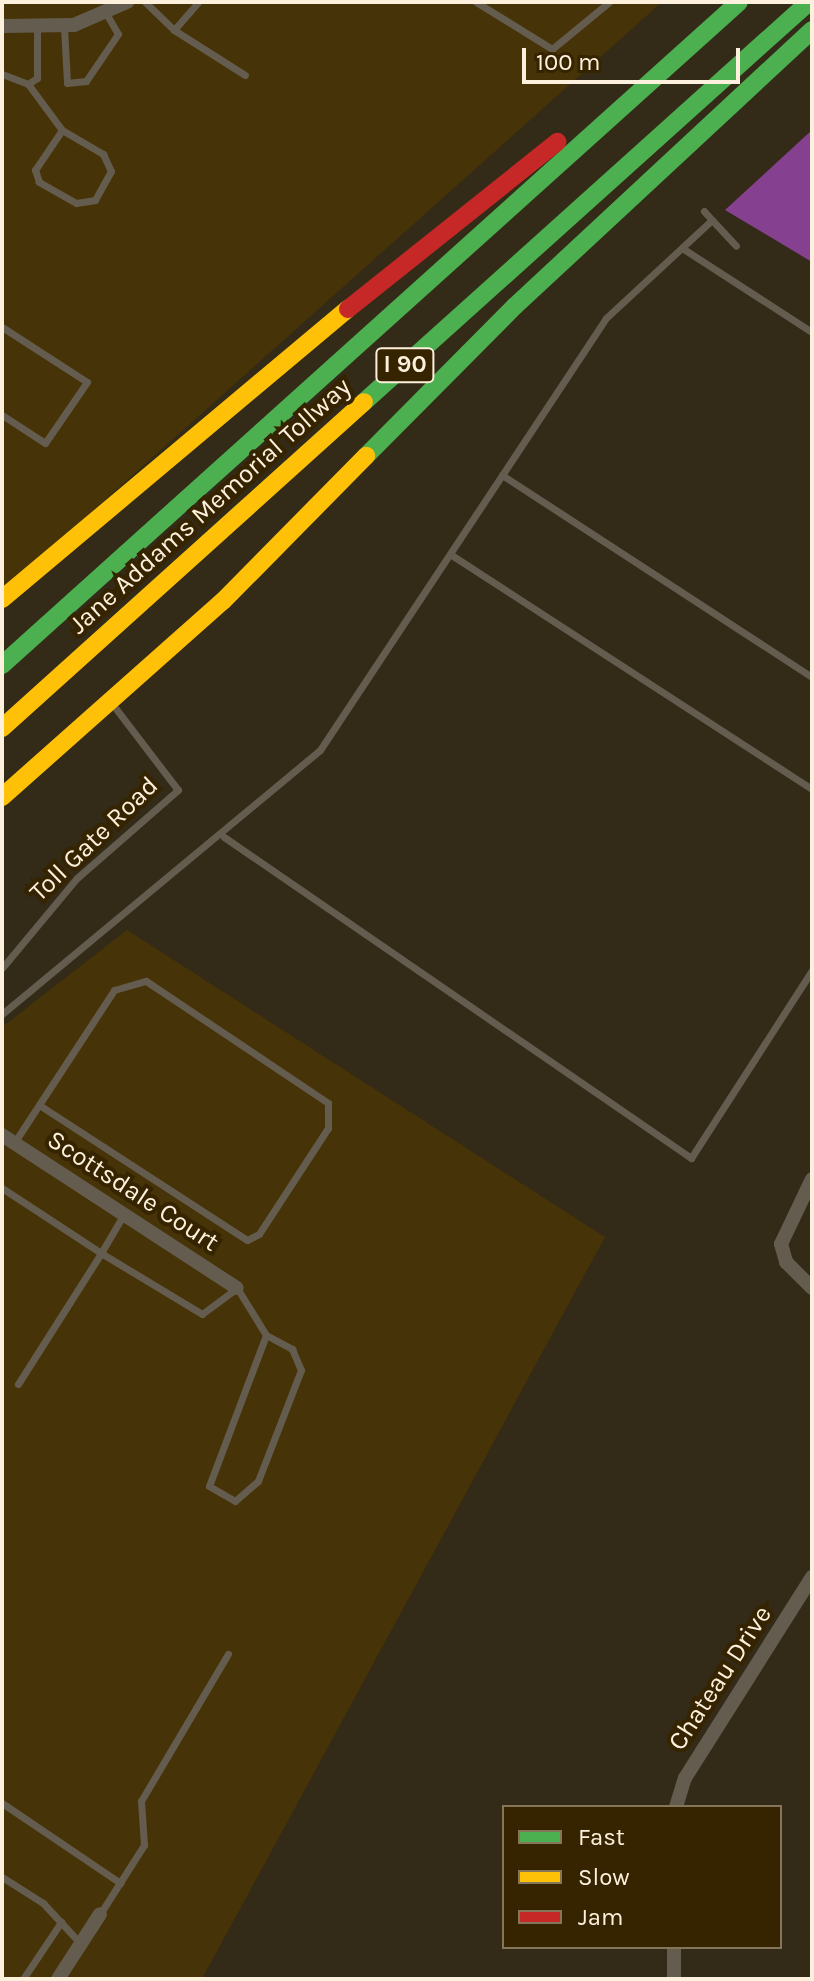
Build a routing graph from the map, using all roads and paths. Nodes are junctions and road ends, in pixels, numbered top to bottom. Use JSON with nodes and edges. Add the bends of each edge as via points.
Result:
{"nodes":[{"id":1,"x":127,"y":2,"type":"edge"},
{"id":2,"x":145,"y":2,"type":"edge"},
{"id":3,"x":198,"y":2,"type":"edge"},
{"id":4,"x":476,"y":2,"type":"edge"},
{"id":5,"x":609,"y":2,"type":"edge"},
{"id":6,"x":728,"y":2,"type":"edge"},
{"id":7,"x":739,"y":2,"type":"edge"},
{"id":8,"x":809,"y":2,"type":"edge"},
{"id":9,"x":106,"y":13,"type":"junction"},
{"id":10,"x":2,"y":26,"type":"edge"},
{"id":11,"x":64,"y":27,"type":"junction"},
{"id":12,"x":37,"y":30,"type":"junction"},
{"id":13,"x":174,"y":30,"type":"junction"},
{"id":14,"x":812,"y":30,"type":"edge"},
{"id":15,"x":2,"y":74,"type":"edge"},
{"id":16,"x":245,"y":75,"type":"dead end"},
{"id":17,"x":28,"y":84,"type":"junction"},
{"id":18,"x":62,"y":130,"type":"junction"},
{"id":19,"x":704,"y":211,"type":"dead end"},
{"id":20,"x":712,"y":220,"type":"junction"},
{"id":21,"x":736,"y":246,"type":"dead end"},
{"id":22,"x":682,"y":248,"type":"junction"},
{"id":23,"x":2,"y":327,"type":"edge"},
{"id":24,"x":812,"y":332,"type":"edge"},
{"id":25,"x":2,"y":415,"type":"edge"},
{"id":26,"x":502,"y":475,"type":"junction"},
{"id":27,"x":453,"y":556,"type":"junction"},
{"id":28,"x":2,"y":599,"type":"edge"},
{"id":29,"x":2,"y":665,"type":"edge"},
{"id":30,"x":812,"y":677,"type":"edge"},
{"id":31,"x":110,"y":701,"type":"junction"},
{"id":32,"x":2,"y":728,"type":"edge"},
{"id":33,"x":812,"y":789,"type":"edge"},
{"id":34,"x":2,"y":797,"type":"edge"},
{"id":35,"x":224,"y":837,"type":"junction"},
{"id":36,"x":2,"y":968,"type":"edge"},
{"id":37,"x":812,"y":970,"type":"edge"},
{"id":38,"x":2,"y":1014,"type":"edge"},
{"id":39,"x":39,"y":1105,"type":"junction"},
{"id":40,"x":8,"y":1139,"type":"edge"},
{"id":41,"x":812,"y":1179,"type":"edge"},
{"id":42,"x":2,"y":1188,"type":"edge"},
{"id":43,"x":124,"y":1214,"type":"junction"},
{"id":44,"x":101,"y":1253,"type":"junction"},
{"id":45,"x":237,"y":1288,"type":"junction"},
{"id":46,"x":812,"y":1288,"type":"edge"},
{"id":47,"x":266,"y":1335,"type":"junction"},
{"id":48,"x":18,"y":1384,"type":"dead end"},
{"id":49,"x":812,"y":1577,"type":"edge"},
{"id":50,"x":228,"y":1654,"type":"dead end"},
{"id":51,"x":2,"y":1803,"type":"edge"},
{"id":52,"x":677,"y":1805,"type":"edge"},
{"id":53,"x":2,"y":1877,"type":"edge"},
{"id":54,"x":120,"y":1883,"type":"junction"},
{"id":55,"x":100,"y":1914,"type":"joint"},
{"id":56,"x":61,"y":1922,"type":"junction"},
{"id":57,"x":81,"y":1944,"type":"junction"},
{"id":58,"x":674,"y":1949,"type":"edge"},
{"id":59,"x":23,"y":1979,"type":"edge"},
{"id":60,"x":58,"y":1979,"type":"edge"},
{"id":61,"x":674,"y":1979,"type":"edge"}],
"edges":[{"from":1,"to":9,"type":"street"},
{"from":2,"to":13,"type":"lane"},
{"from":3,"to":13,"type":"lane"},
{"from":4,"to":5,"type":"lane","via":[[552,49]]},
{"from":6,"to":28,"type":"highway","via":[[213,416]]},
{"from":7,"to":29,"type":"highway","name":"Jane Addams Memorial Tollway","number":"I 90"},
{"from":8,"to":32,"type":"highway","name":"Jane Addams Memorial Tollway","number":"I 90"},
{"from":9,"to":11,"type":"street"},
{"from":9,"to":11,"type":"lane","via":[[118,34],[86,81],[67,83]]},
{"from":10,"to":12,"type":"street"},
{"from":11,"to":12,"type":"street"},
{"from":12,"to":17,"type":"lane","via":[[37,78]]},
{"from":13,"to":16,"type":"lane"},
{"from":14,"to":31,"type":"highway","via":[[515,306],[223,601]]},
{"from":15,"to":17,"type":"lane"},
{"from":17,"to":18,"type":"lane"},
{"from":18,"to":18,"type":"lane","via":[[103,154],[111,171],[95,200],[76,203],[39,182],[35,170]]},
{"from":19,"to":20,"type":"lane"},
{"from":20,"to":21,"type":"lane"},
{"from":20,"to":22,"type":"lane"},
{"from":22,"to":24,"type":"lane"},
{"from":22,"to":26,"type":"lane","via":[[606,318]]},
{"from":23,"to":25,"type":"lane","via":[[87,382],[45,443]]},
{"from":26,"to":27,"type":"lane"},
{"from":26,"to":30,"type":"lane"},
{"from":27,"to":33,"type":"lane"},
{"from":27,"to":35,"type":"lane","via":[[336,731]]},
{"from":31,"to":34,"type":"highway"},
{"from":31,"to":36,"type":"lane","name":"Toll Gate Road","via":[[178,790],[77,878]]},
{"from":35,"to":37,"type":"lane","via":[[691,1158]]},
{"from":35,"to":38,"type":"lane"},
{"from":39,"to":39,"type":"lane","via":[[114,990],[146,981],[328,1103],[328,1128],[259,1234],[247,1240]]},
{"from":39,"to":40,"type":"lane"},
{"from":40,"to":43,"type":"street","name":"Scottsdale Court"},
{"from":41,"to":46,"type":"street","via":[[781,1244],[786,1262]]},
{"from":42,"to":44,"type":"lane"},
{"from":43,"to":44,"type":"lane"},
{"from":43,"to":45,"type":"street","name":"Scottsdale Court"},
{"from":44,"to":45,"type":"lane","via":[[202,1314]]},
{"from":44,"to":48,"type":"lane"},
{"from":45,"to":47,"type":"lane"},
{"from":47,"to":47,"type":"lane","via":[[292,1349],[301,1370],[258,1481],[235,1501],[209,1486]]},
{"from":49,"to":52,"type":"street","name":"Chateau Drive","via":[[685,1778]]},
{"from":50,"to":54,"type":"lane","via":[[141,1801],[144,1845]]},
{"from":51,"to":54,"type":"lane"},
{"from":53,"to":56,"type":"lane"},
{"from":54,"to":55,"type":"lane"},
{"from":55,"to":57,"type":"street"},
{"from":56,"to":57,"type":"lane"},
{"from":56,"to":59,"type":"lane"},
{"from":57,"to":60,"type":"street"},
{"from":58,"to":61,"type":"street"}]}
